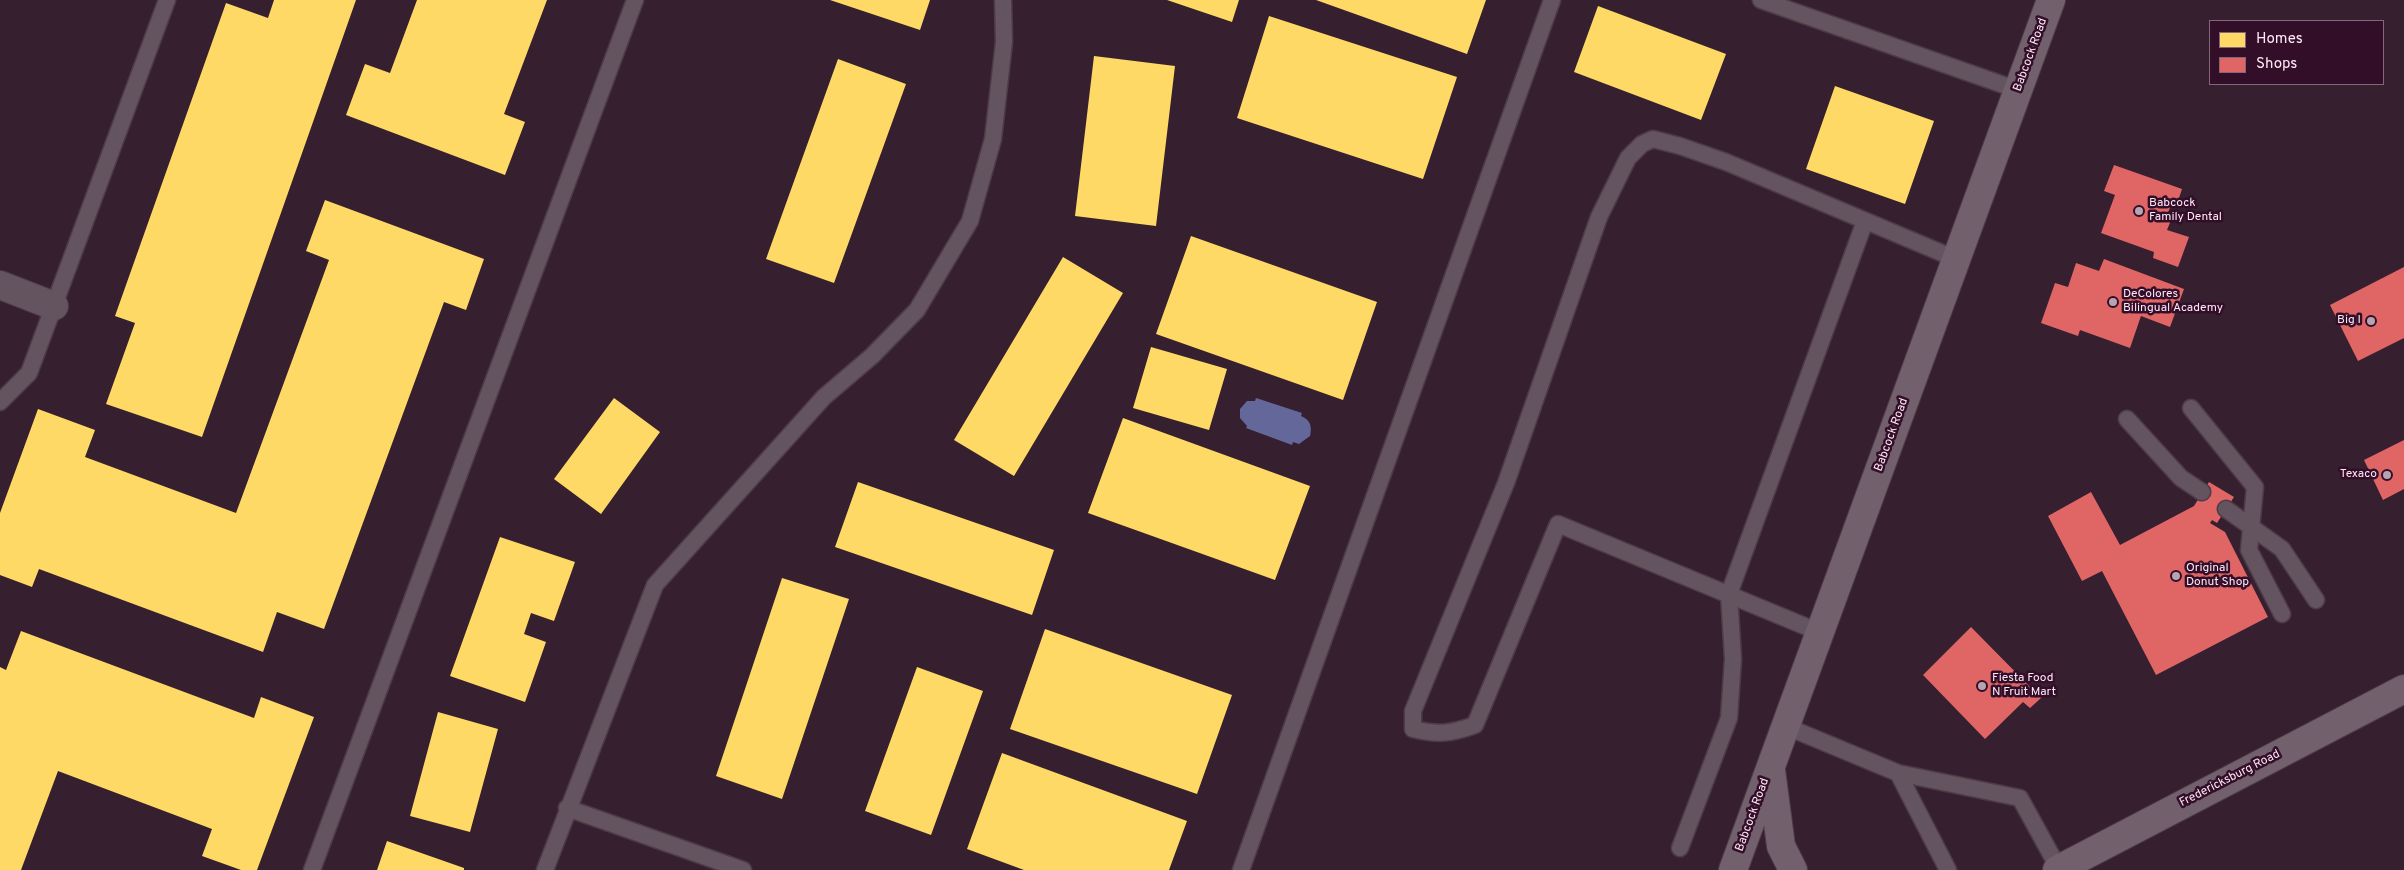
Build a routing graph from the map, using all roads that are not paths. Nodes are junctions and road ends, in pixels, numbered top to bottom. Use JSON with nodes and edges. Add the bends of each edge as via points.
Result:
{"nodes":[{"id":1,"x":167,"y":0,"type":"edge"},
{"id":2,"x":635,"y":0,"type":"edge"},
{"id":3,"x":1003,"y":0,"type":"edge"},
{"id":4,"x":1552,"y":0,"type":"edge"},
{"id":5,"x":1762,"y":0,"type":"edge"},
{"id":6,"x":2051,"y":0,"type":"edge"},
{"id":7,"x":2018,"y":90,"type":"junction"},
{"id":8,"x":1866,"y":221,"type":"junction"},
{"id":9,"x":1956,"y":259,"type":"junction"},
{"id":10,"x":0,"y":285,"type":"edge"},
{"id":11,"x":54,"y":306,"type":"junction"},
{"id":12,"x":0,"y":402,"type":"edge"},
{"id":13,"x":2192,"y":408,"type":"dead end"},
{"id":14,"x":2127,"y":419,"type":"dead end"},
{"id":15,"x":2202,"y":492,"type":"dead end"},
{"id":16,"x":2226,"y":509,"type":"dead end"},
{"id":17,"x":2251,"y":527,"type":"junction"},
{"id":18,"x":1729,"y":594,"type":"junction"},
{"id":19,"x":2316,"y":600,"type":"dead end"},
{"id":20,"x":2282,"y":614,"type":"dead end"},
{"id":21,"x":1819,"y":632,"type":"junction"},
{"id":22,"x":2404,"y":689,"type":"edge"},
{"id":23,"x":1785,"y":726,"type":"junction"},
{"id":24,"x":1771,"y":766,"type":"junction"},
{"id":25,"x":1898,"y":773,"type":"junction"},
{"id":26,"x":567,"y":808,"type":"junction"},
{"id":27,"x":1680,"y":848,"type":"dead end"},
{"id":28,"x":2091,"y":862,"type":"edge"},
{"id":29,"x":2058,"y":869,"type":"edge"},
{"id":30,"x":312,"y":870,"type":"edge"},
{"id":31,"x":544,"y":870,"type":"edge"},
{"id":32,"x":743,"y":870,"type":"edge"},
{"id":33,"x":1241,"y":870,"type":"edge"},
{"id":34,"x":1733,"y":870,"type":"edge"},
{"id":35,"x":1793,"y":870,"type":"edge"},
{"id":36,"x":1948,"y":870,"type":"edge"}],
"edges":[{"from":1,"to":11,"type":"lane"},
{"from":2,"to":30,"type":"lane"},
{"from":3,"to":26,"type":"lane","via":[[1004,42],[993,139],[970,220],[917,310],[872,356],[824,397],[655,585]]},
{"from":4,"to":33,"type":"lane"},
{"from":5,"to":7,"type":"lane"},
{"from":6,"to":7,"type":"main road","name":"Babcock Road"},
{"from":7,"to":9,"type":"main road","name":"Babcock Road"},
{"from":8,"to":9,"type":"lane"},
{"from":8,"to":18,"type":"lane"},
{"from":8,"to":18,"type":"lane","via":[[1680,146],[1653,139],[1642,144],[1628,158],[1599,217],[1506,482],[1413,711],[1413,729],[1432,734],[1453,733],[1475,725],[1558,524]]},
{"from":9,"to":21,"type":"main road","name":"Babcock Road"},
{"from":10,"to":11,"type":"street"},
{"from":11,"to":12,"type":"lane","via":[[29,373]]},
{"from":13,"to":17,"type":"lane","via":[[2255,487]]},
{"from":14,"to":15,"type":"lane","via":[[2181,478]]},
{"from":16,"to":17,"type":"lane"},
{"from":17,"to":19,"type":"lane","via":[[2282,549]]},
{"from":17,"to":20,"type":"lane","via":[[2249,550]]},
{"from":18,"to":21,"type":"lane"},
{"from":18,"to":27,"type":"lane","via":[[1733,659],[1729,718]]},
{"from":21,"to":23,"type":"main road","name":"Babcock Road"},
{"from":22,"to":28,"type":"main road","name":"Fredericksburg Road"},
{"from":23,"to":24,"type":"main road","name":"Babcock Road"},
{"from":23,"to":25,"type":"lane"},
{"from":24,"to":34,"type":"main road","name":"Babcock Road"},
{"from":24,"to":35,"type":"main road","via":[[1781,846]]},
{"from":25,"to":29,"type":"lane","via":[[2020,798]]},
{"from":25,"to":36,"type":"lane"},
{"from":26,"to":31,"type":"lane"},
{"from":26,"to":32,"type":"lane"},
{"from":28,"to":29,"type":"main road","name":"Fredericksburg Road"}]}
